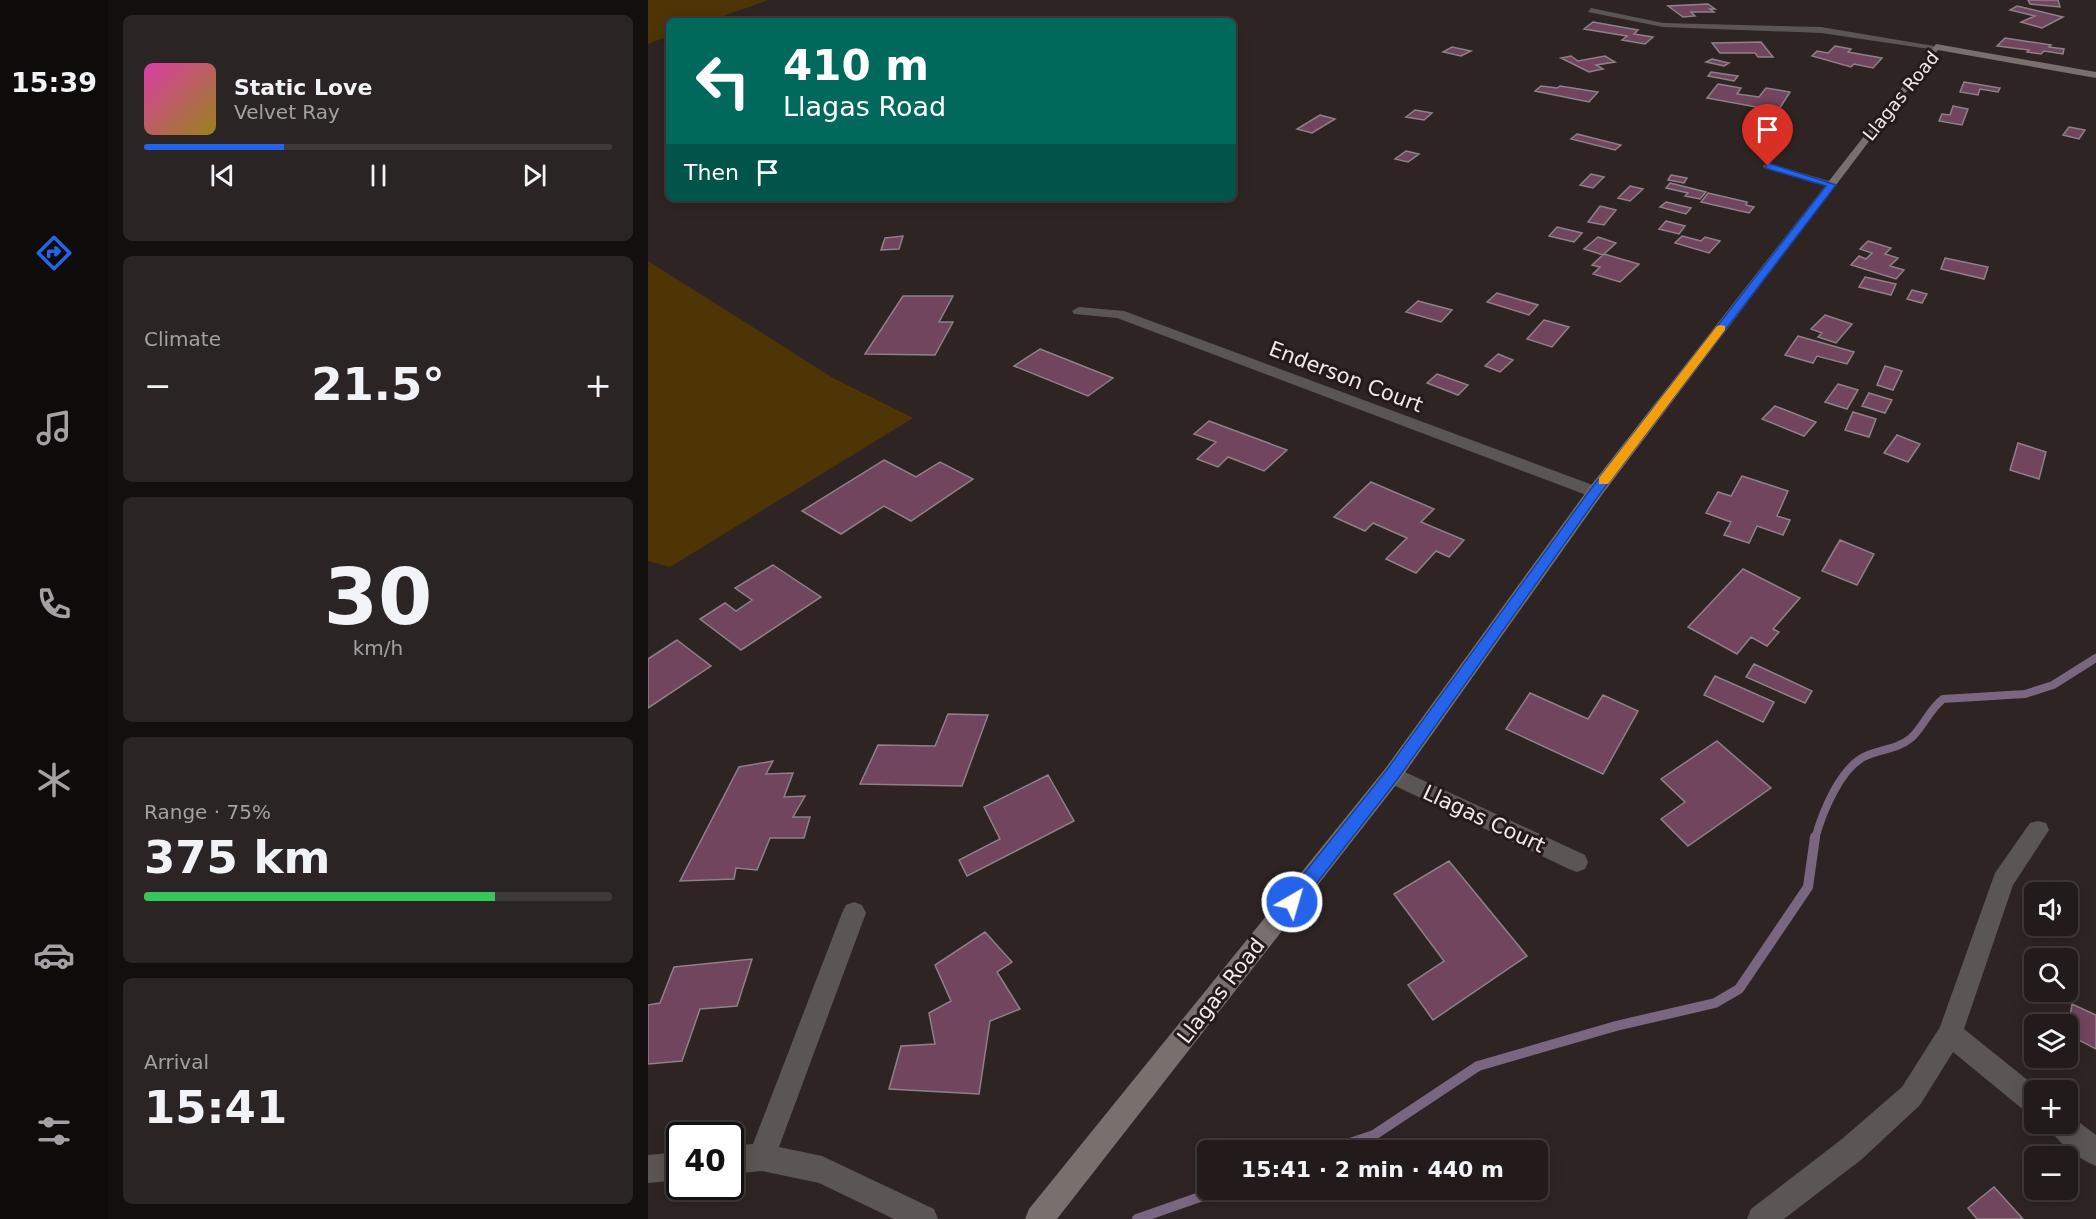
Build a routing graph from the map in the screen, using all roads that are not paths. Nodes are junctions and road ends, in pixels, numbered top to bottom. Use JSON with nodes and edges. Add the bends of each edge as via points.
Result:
{"nodes":[{"id":1,"x":1591,"y":10,"type":"dead end"},
{"id":2,"x":1936,"y":47,"type":"junction"},
{"id":3,"x":2096,"y":75,"type":"edge"},
{"id":4,"x":1768,"y":166,"type":"dead end"},
{"id":5,"x":1832,"y":185,"type":"junction"},
{"id":6,"x":1079,"y":312,"type":"dead end"},
{"id":7,"x":1595,"y":492,"type":"junction"},
{"id":8,"x":1392,"y":775,"type":"junction"},
{"id":9,"x":2038,"y":830,"type":"dead end"},
{"id":10,"x":1577,"y":862,"type":"dead end"},
{"id":11,"x":855,"y":913,"type":"dead end"},
{"id":12,"x":1950,"y":1034,"type":"junction"},
{"id":13,"x":2024,"y":1094,"type":"edge"},
{"id":14,"x":2074,"y":1134,"type":"edge"},
{"id":15,"x":2096,"y":1152,"type":"edge"},
{"id":16,"x":762,"y":1157,"type":"junction"},
{"id":17,"x":744,"y":1159,"type":"edge"},
{"id":18,"x":666,"y":1167,"type":"edge"},
{"id":19,"x":648,"y":1169,"type":"edge"},
{"id":20,"x":924,"y":1219,"type":"edge"},
{"id":21,"x":1039,"y":1219,"type":"edge"},
{"id":22,"x":1761,"y":1219,"type":"edge"}],
"edges":[{"from":1,"to":2,"type":"street","via":[[1663,25],[1821,30]]},
{"from":2,"to":3,"type":"street","name":"Llagas Road"},
{"from":2,"to":5,"type":"street","name":"Llagas Road"},
{"from":4,"to":5,"type":"street"},
{"from":5,"to":7,"type":"street","name":"Llagas Road"},
{"from":6,"to":7,"type":"street","name":"Enderson Court","via":[[1119,314]]},
{"from":7,"to":8,"type":"street","name":"Llagas Road"},
{"from":8,"to":10,"type":"street","name":"Llagas Court"},
{"from":8,"to":21,"type":"street","name":"Llagas Road"},
{"from":9,"to":12,"type":"street","via":[[2003,880]]},
{"from":11,"to":16,"type":"street"},
{"from":12,"to":13,"type":"street"},
{"from":12,"to":22,"type":"street","via":[[1911,1096],[1852,1149]]},
{"from":14,"to":15,"type":"street"},
{"from":16,"to":17,"type":"street"},
{"from":16,"to":20,"type":"street","via":[[822,1170]]},
{"from":18,"to":19,"type":"street"}]}
